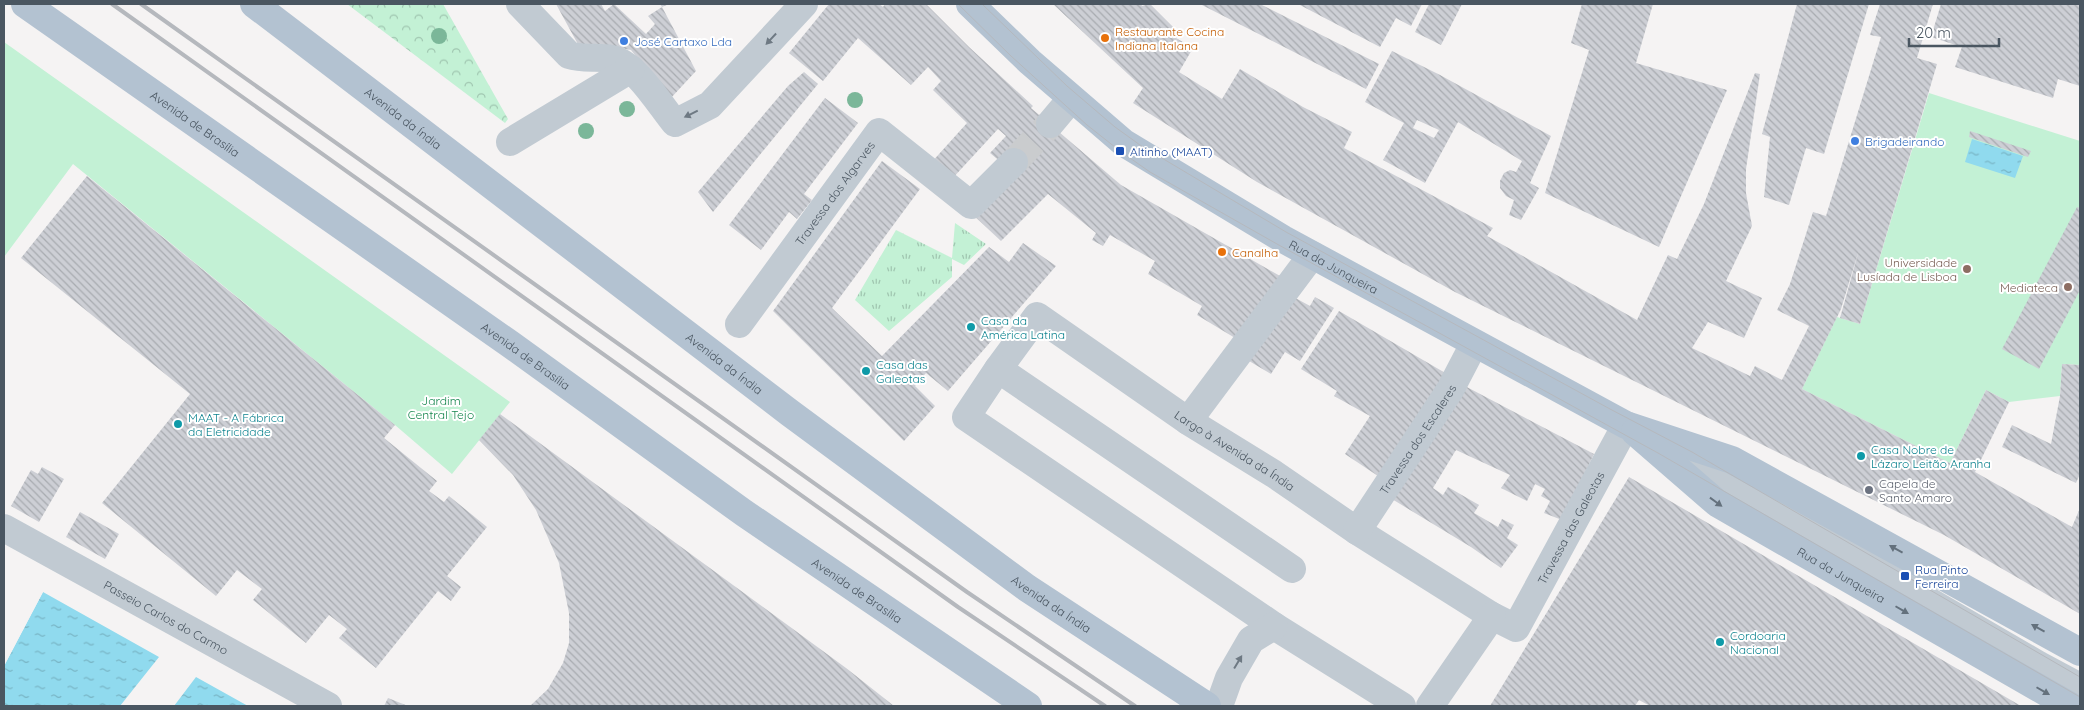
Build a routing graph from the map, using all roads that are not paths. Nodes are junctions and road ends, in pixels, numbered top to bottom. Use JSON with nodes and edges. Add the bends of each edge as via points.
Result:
{"nodes":[{"id":1,"x":25,"y":4,"type":"edge"},
{"id":2,"x":254,"y":4,"type":"edge"},
{"id":3,"x":520,"y":4,"type":"edge"},
{"id":4,"x":804,"y":4,"type":"edge"},
{"id":5,"x":970,"y":4,"type":"edge"},
{"id":6,"x":631,"y":69,"type":"junction"},
{"id":7,"x":1071,"y":99,"type":"junction"},
{"id":8,"x":1050,"y":124,"type":"tunnel mouth"},
{"id":9,"x":510,"y":142,"type":"dead end"},
{"id":10,"x":1014,"y":162,"type":"tunnel mouth"},
{"id":11,"x":1312,"y":255,"type":"junction"},
{"id":12,"x":739,"y":324,"type":"dead end"},
{"id":13,"x":1474,"y":344,"type":"junction"},
{"id":14,"x":998,"y":369,"type":"junction"},
{"id":15,"x":1188,"y":421,"type":"junction"},
{"id":16,"x":1626,"y":425,"type":"junction"},
{"id":17,"x":4,"y":528,"type":"edge"},
{"id":18,"x":1357,"y":531,"type":"junction"},
{"id":19,"x":1292,"y":569,"type":"dead end"},
{"id":20,"x":1492,"y":616,"type":"junction"},
{"id":21,"x":1274,"y":626,"type":"junction"},
{"id":22,"x":1516,"y":628,"type":"joint"},
{"id":23,"x":2080,"y":652,"type":"edge"},
{"id":24,"x":2080,"y":687,"type":"edge"},
{"id":25,"x":328,"y":706,"type":"edge"},
{"id":26,"x":1028,"y":706,"type":"edge"},
{"id":27,"x":1208,"y":706,"type":"edge"},
{"id":28,"x":1219,"y":706,"type":"edge"},
{"id":29,"x":1402,"y":706,"type":"edge"},
{"id":30,"x":1430,"y":706,"type":"edge"},
{"id":31,"x":2070,"y":706,"type":"edge"}],
"edges":[{"from":1,"to":26,"type":"main road","name":"Avenida de Brasília","via":[[510,344],[744,513]]},
{"from":2,"to":27,"type":"main road","name":"Avenida da Índia","via":[[790,414],[1027,588]]},
{"from":3,"to":6,"type":"street","via":[[569,55],[612,58]]},
{"from":4,"to":6,"type":"street","one_way":true,"via":[[710,105],[675,123]]},
{"from":5,"to":7,"type":"main road","name":"Rua da Junqueira"},
{"from":6,"to":9,"type":"street"},
{"from":7,"to":8,"type":"street"},
{"from":7,"to":11,"type":"main road","name":"Rua da Junqueira","via":[[1124,143]]},
{"from":10,"to":12,"type":"street","name":"Travessa dos Algarves","via":[[971,204],[879,132]]},
{"from":11,"to":13,"type":"main road","name":"Rua da Junqueira"},
{"from":11,"to":15,"type":"street"},
{"from":13,"to":16,"type":"main road","name":"Rua da Junqueira"},
{"from":13,"to":18,"type":"street","name":"Travessa dos Escaleres","via":[[1450,390]]},
{"from":14,"to":15,"type":"street","name":"Largo à Avenida da Índia","via":[[1037,316]]},
{"from":14,"to":19,"type":"street"},
{"from":14,"to":21,"type":"street","name":"Largo à Avenida da Índia","via":[[966,417]]},
{"from":15,"to":18,"type":"street","name":"Largo à Avenida da Índia"},
{"from":16,"to":22,"type":"street","name":"Travessa das Galeotas"},
{"from":23,"to":16,"type":"main road","name":"Rua da Junqueira","one_way":true,"via":[[1732,460]]},
{"from":16,"to":24,"type":"street"},
{"from":16,"to":31,"type":"main road","name":"Rua da Junqueira","one_way":true,"via":[[1717,503]]},
{"from":17,"to":25,"type":"street","name":"Passeio Carlos do Carmo"},
{"from":18,"to":20,"type":"street","name":"Largo à Avenida da Índia"},
{"from":20,"to":22,"type":"street","name":"Largo à Avenida da Índia"},
{"from":20,"to":30,"type":"street"},
{"from":28,"to":21,"type":"street","one_way":true,"via":[[1229,678],[1251,640]]},
{"from":21,"to":29,"type":"street","name":"Largo à Avenida da Índia"}]}
